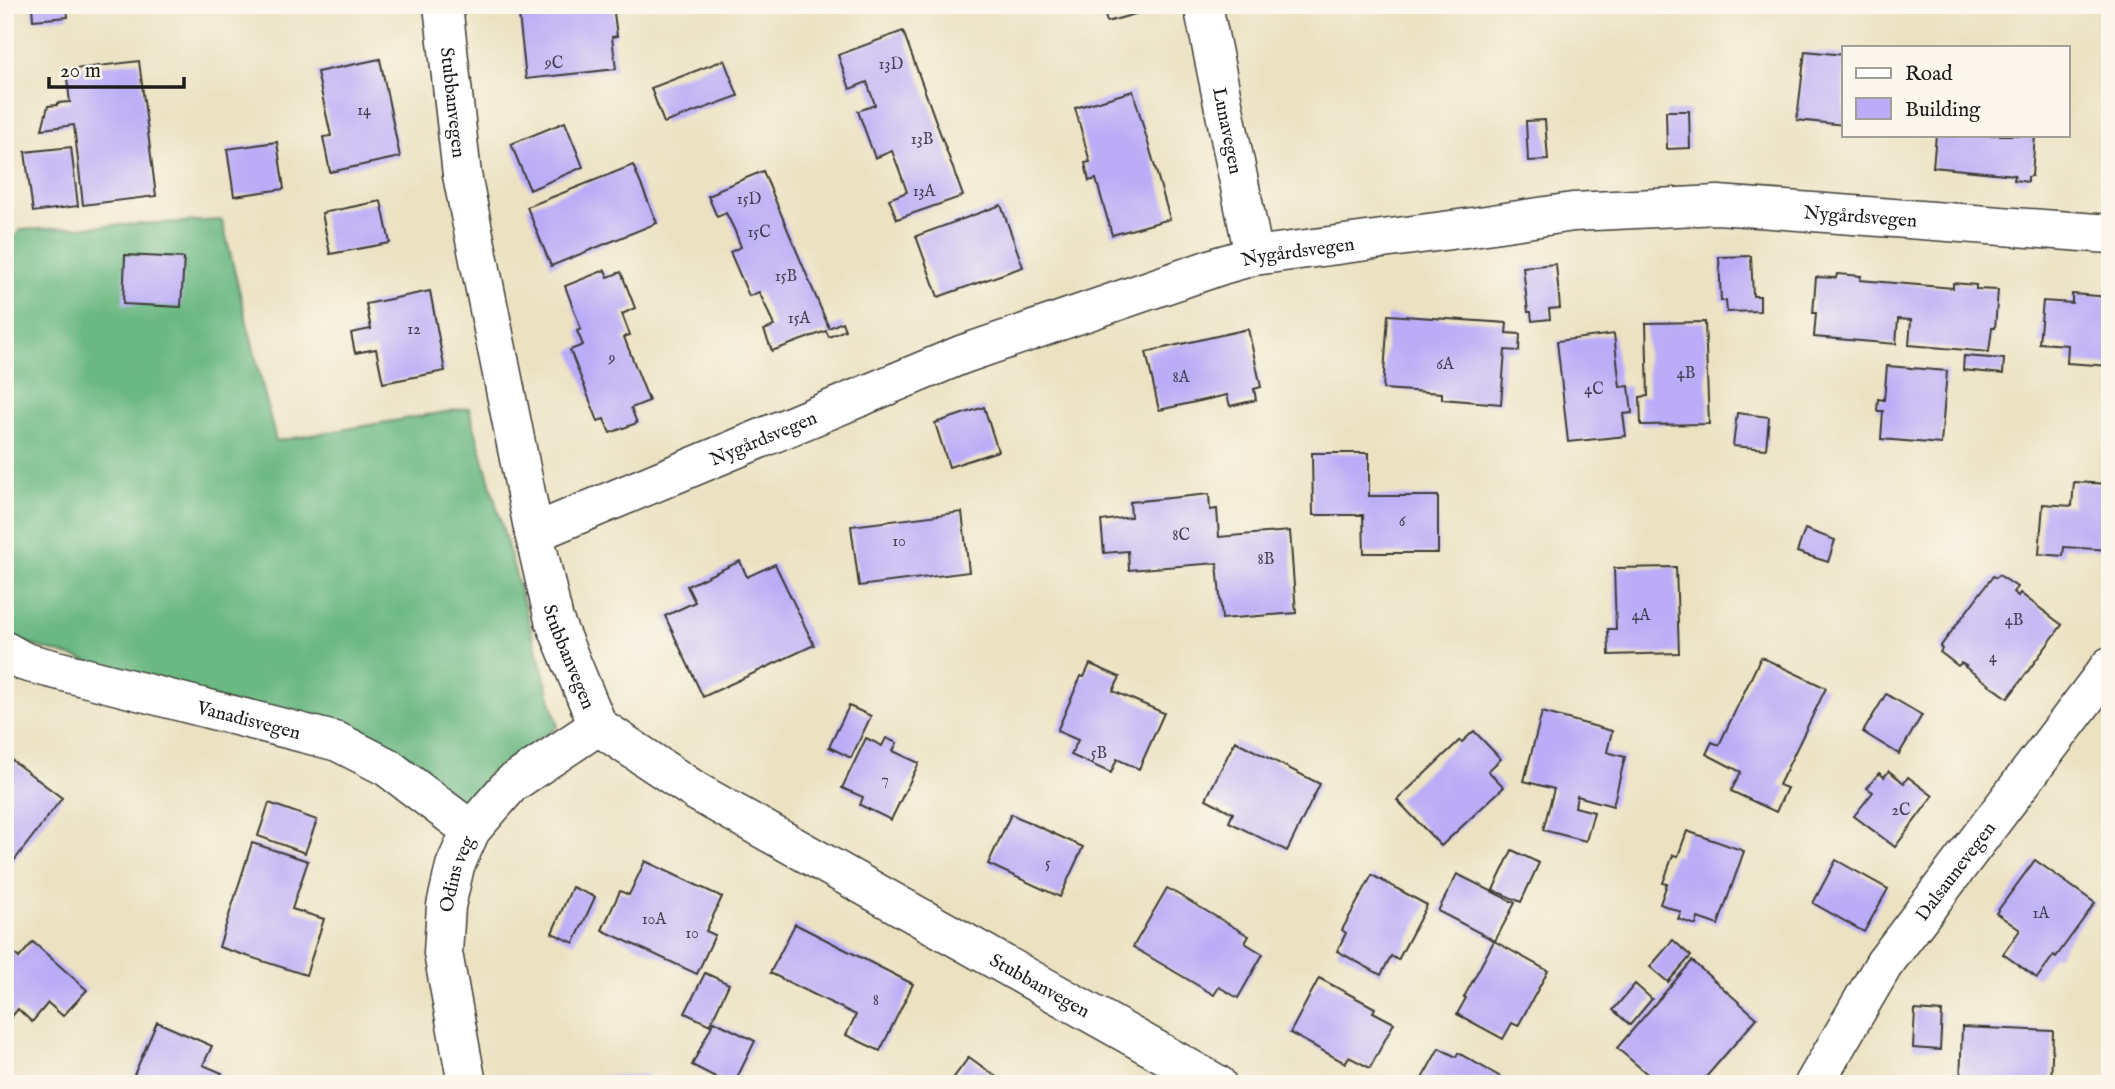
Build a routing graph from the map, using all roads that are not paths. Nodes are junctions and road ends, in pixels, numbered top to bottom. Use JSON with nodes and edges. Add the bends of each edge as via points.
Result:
{"nodes":[{"id":1,"x":443,"y":5,"type":"edge"},
{"id":2,"x":1203,"y":5,"type":"edge"},
{"id":3,"x":2110,"y":234,"type":"edge"},
{"id":4,"x":1254,"y":256,"type":"junction"},
{"id":5,"x":534,"y":533,"type":"junction"},
{"id":6,"x":5,"y":651,"type":"edge"},
{"id":7,"x":2110,"y":666,"type":"edge"},
{"id":8,"x":598,"y":726,"type":"junction"},
{"id":9,"x":471,"y":830,"type":"junction"},
{"id":10,"x":467,"y":1084,"type":"edge"},
{"id":11,"x":1217,"y":1084,"type":"edge"},
{"id":12,"x":1814,"y":1084,"type":"edge"}],
"edges":[{"from":1,"to":5,"type":"street","name":"Stubbanvegen","via":[[462,175]]},
{"from":2,"to":4,"type":"street","name":"Lunavegen"},
{"from":3,"to":4,"type":"street","name":"Nygårdsvegen","via":[[1718,205],[1573,212]]},
{"from":4,"to":5,"type":"street","name":"Nygårdsvegen","via":[[961,355]]},
{"from":5,"to":8,"type":"street","name":"Stubbanvegen","via":[[554,620]]},
{"from":6,"to":9,"type":"street","name":"Vanadisvegen","via":[[25,662],[338,742],[387,767]]},
{"from":7,"to":12,"type":"street","name":"Dalsaunevegen","via":[[1884,964]]},
{"from":8,"to":9,"type":"street","name":"Odins veg","via":[[511,784]]},
{"from":8,"to":11,"type":"street","name":"Stubbanvegen","via":[[697,792]]},
{"from":9,"to":10,"type":"street","name":"Odins veg","via":[[455,866],[443,953]]}]}
